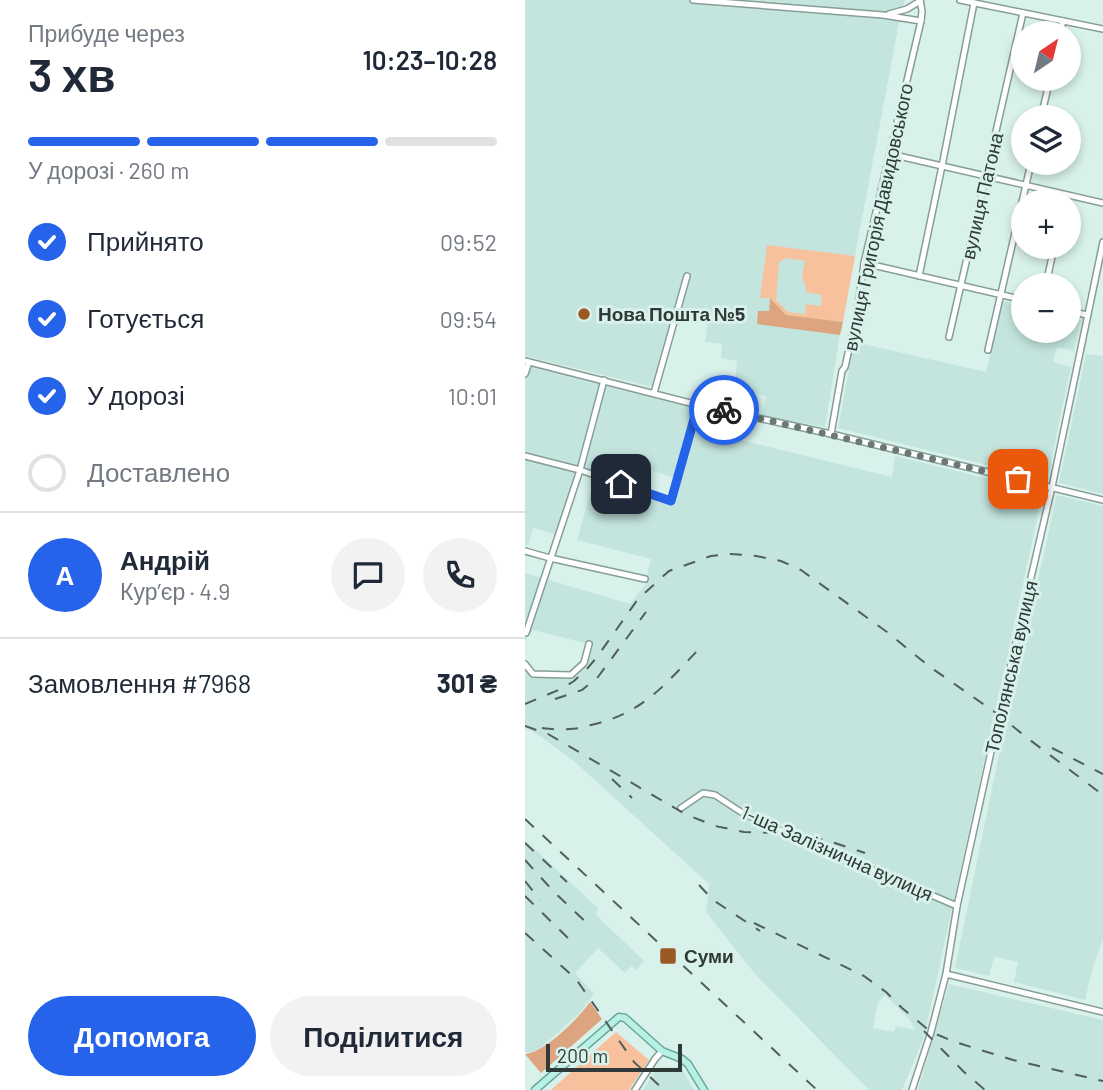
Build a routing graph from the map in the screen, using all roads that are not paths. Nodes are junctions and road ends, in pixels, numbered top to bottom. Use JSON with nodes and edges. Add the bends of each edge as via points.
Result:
{"nodes":[{"id":1,"x":693,"y":0,"type":"edge"},
{"id":2,"x":961,"y":0,"type":"edge"},
{"id":3,"x":920,"y":1,"type":"edge"},
{"id":4,"x":975,"y":2,"type":"junction"},
{"id":5,"x":1023,"y":13,"type":"junction"},
{"id":6,"x":883,"y":15,"type":"junction"},
{"id":7,"x":921,"y":21,"type":"junction"},
{"id":8,"x":1063,"y":21,"type":"edge"},
{"id":9,"x":1081,"y":25,"type":"edge"},
{"id":10,"x":1103,"y":29,"type":"edge"},
{"id":11,"x":890,"y":154,"type":"junction"},
{"id":12,"x":942,"y":166,"type":"junction"},
{"id":13,"x":1028,"y":175,"type":"edge"},
{"id":14,"x":987,"y":177,"type":"junction"},
{"id":15,"x":1026,"y":186,"type":"junction"},
{"id":16,"x":1036,"y":189,"type":"edge"},
{"id":17,"x":1081,"y":200,"type":"edge"},
{"id":18,"x":1103,"y":203,"type":"edge"},
{"id":19,"x":1103,"y":242,"type":"edge"},
{"id":20,"x":864,"y":263,"type":"junction"},
{"id":21,"x":687,"y":276,"type":"dead end"},
{"id":22,"x":919,"y":276,"type":"junction"},
{"id":23,"x":960,"y":286,"type":"junction"},
{"id":24,"x":1000,"y":295,"type":"junction"},
{"id":25,"x":1011,"y":297,"type":"edge"},
{"id":26,"x":1081,"y":314,"type":"edge"},
{"id":27,"x":1087,"y":315,"type":"junction"},
{"id":28,"x":949,"y":337,"type":"dead end"},
{"id":29,"x":988,"y":350,"type":"dead end"},
{"id":30,"x":527,"y":361,"type":"edge"},
{"id":31,"x":525,"y":374,"type":"edge"},
{"id":32,"x":604,"y":380,"type":"junction"},
{"id":33,"x":654,"y":393,"type":"junction"},
{"id":34,"x":698,"y":405,"type":"junction"},
{"id":35,"x":831,"y":434,"type":"junction"},
{"id":36,"x":525,"y":456,"type":"edge"},
{"id":37,"x":580,"y":470,"type":"junction"},
{"id":38,"x":1052,"y":487,"type":"junction"},
{"id":39,"x":1103,"y":500,"type":"edge"},
{"id":40,"x":525,"y":551,"type":"edge"},
{"id":41,"x":550,"y":558,"type":"junction"},
{"id":42,"x":645,"y":579,"type":"dead end"},
{"id":43,"x":526,"y":634,"type":"edge"},
{"id":44,"x":589,"y":644,"type":"dead end"},
{"id":45,"x":525,"y":664,"type":"edge"},
{"id":46,"x":681,"y":808,"type":"dead end"},
{"id":47,"x":957,"y":906,"type":"junction"},
{"id":48,"x":946,"y":974,"type":"junction"},
{"id":49,"x":1103,"y":1013,"type":"edge"},
{"id":50,"x":662,"y":1051,"type":"junction"},
{"id":51,"x":535,"y":1090,"type":"edge"},
{"id":52,"x":635,"y":1090,"type":"edge"},
{"id":53,"x":704,"y":1090,"type":"edge"},
{"id":54,"x":912,"y":1090,"type":"edge"}],
"edges":[{"from":1,"to":6,"type":"street"},
{"from":2,"to":4,"type":"street"},
{"from":3,"to":6,"type":"street"},
{"from":3,"to":7,"type":"street","name":"вулиця Григорія Давидовського"},
{"from":4,"to":5,"type":"street"},
{"from":4,"to":12,"type":"street"},
{"from":5,"to":8,"type":"street"},
{"from":5,"to":14,"type":"street","name":"вулиця Патона"},
{"from":6,"to":7,"type":"street"},
{"from":7,"to":11,"type":"street","name":"вулиця Григорія Давидовського"},
{"from":9,"to":10,"type":"street"},
{"from":11,"to":12,"type":"street"},
{"from":11,"to":20,"type":"street","name":"вулиця Григорія Давидовського"},
{"from":12,"to":14,"type":"street"},
{"from":12,"to":22,"type":"street"},
{"from":13,"to":15,"type":"street"},
{"from":14,"to":15,"type":"street"},
{"from":14,"to":23,"type":"street","name":"вулиця Патона"},
{"from":15,"to":16,"type":"street"},
{"from":15,"to":24,"type":"street"},
{"from":17,"to":18,"type":"street"},
{"from":19,"to":27,"type":"street","name":"Тополянська вулиця"},
{"from":20,"to":22,"type":"street"},
{"from":20,"to":35,"type":"street","name":"вулиця Григорія Давидовського"},
{"from":21,"to":33,"type":"street"},
{"from":22,"to":23,"type":"street"},
{"from":23,"to":24,"type":"street"},
{"from":23,"to":28,"type":"street","name":"вулиця Патона"},
{"from":24,"to":25,"type":"street"},
{"from":24,"to":29,"type":"street"},
{"from":26,"to":27,"type":"street"},
{"from":27,"to":38,"type":"street","name":"Тополянська вулиця"},
{"from":30,"to":31,"type":"street"},
{"from":30,"to":32,"type":"street"},
{"from":32,"to":33,"type":"street"},
{"from":32,"to":37,"type":"street"},
{"from":33,"to":34,"type":"street"},
{"from":34,"to":35,"type":"street"},
{"from":34,"to":37,"type":"street","via":[[671,501]]},
{"from":35,"to":38,"type":"street"},
{"from":36,"to":37,"type":"street"},
{"from":37,"to":41,"type":"street"},
{"from":38,"to":39,"type":"street"},
{"from":38,"to":47,"type":"street","name":"Тополянська вулиця"},
{"from":40,"to":41,"type":"street"},
{"from":41,"to":42,"type":"street"},
{"from":41,"to":43,"type":"street"},
{"from":44,"to":45,"type":"street","via":[[584,663],[571,675],[533,674]]},
{"from":46,"to":47,"type":"street","name":"1-ша Залізнична вулиця","via":[[703,793],[715,795],[786,834]]},
{"from":47,"to":48,"type":"street","name":"Тополянська вулиця"},
{"from":48,"to":49,"type":"street"},
{"from":48,"to":54,"type":"street","name":"Тополянська вулиця"},
{"from":50,"to":51,"type":"main road","via":[[625,1018],[616,1018]]},
{"from":50,"to":52,"type":"street"},
{"from":50,"to":53,"type":"main road","via":[[688,1064]]}]}
